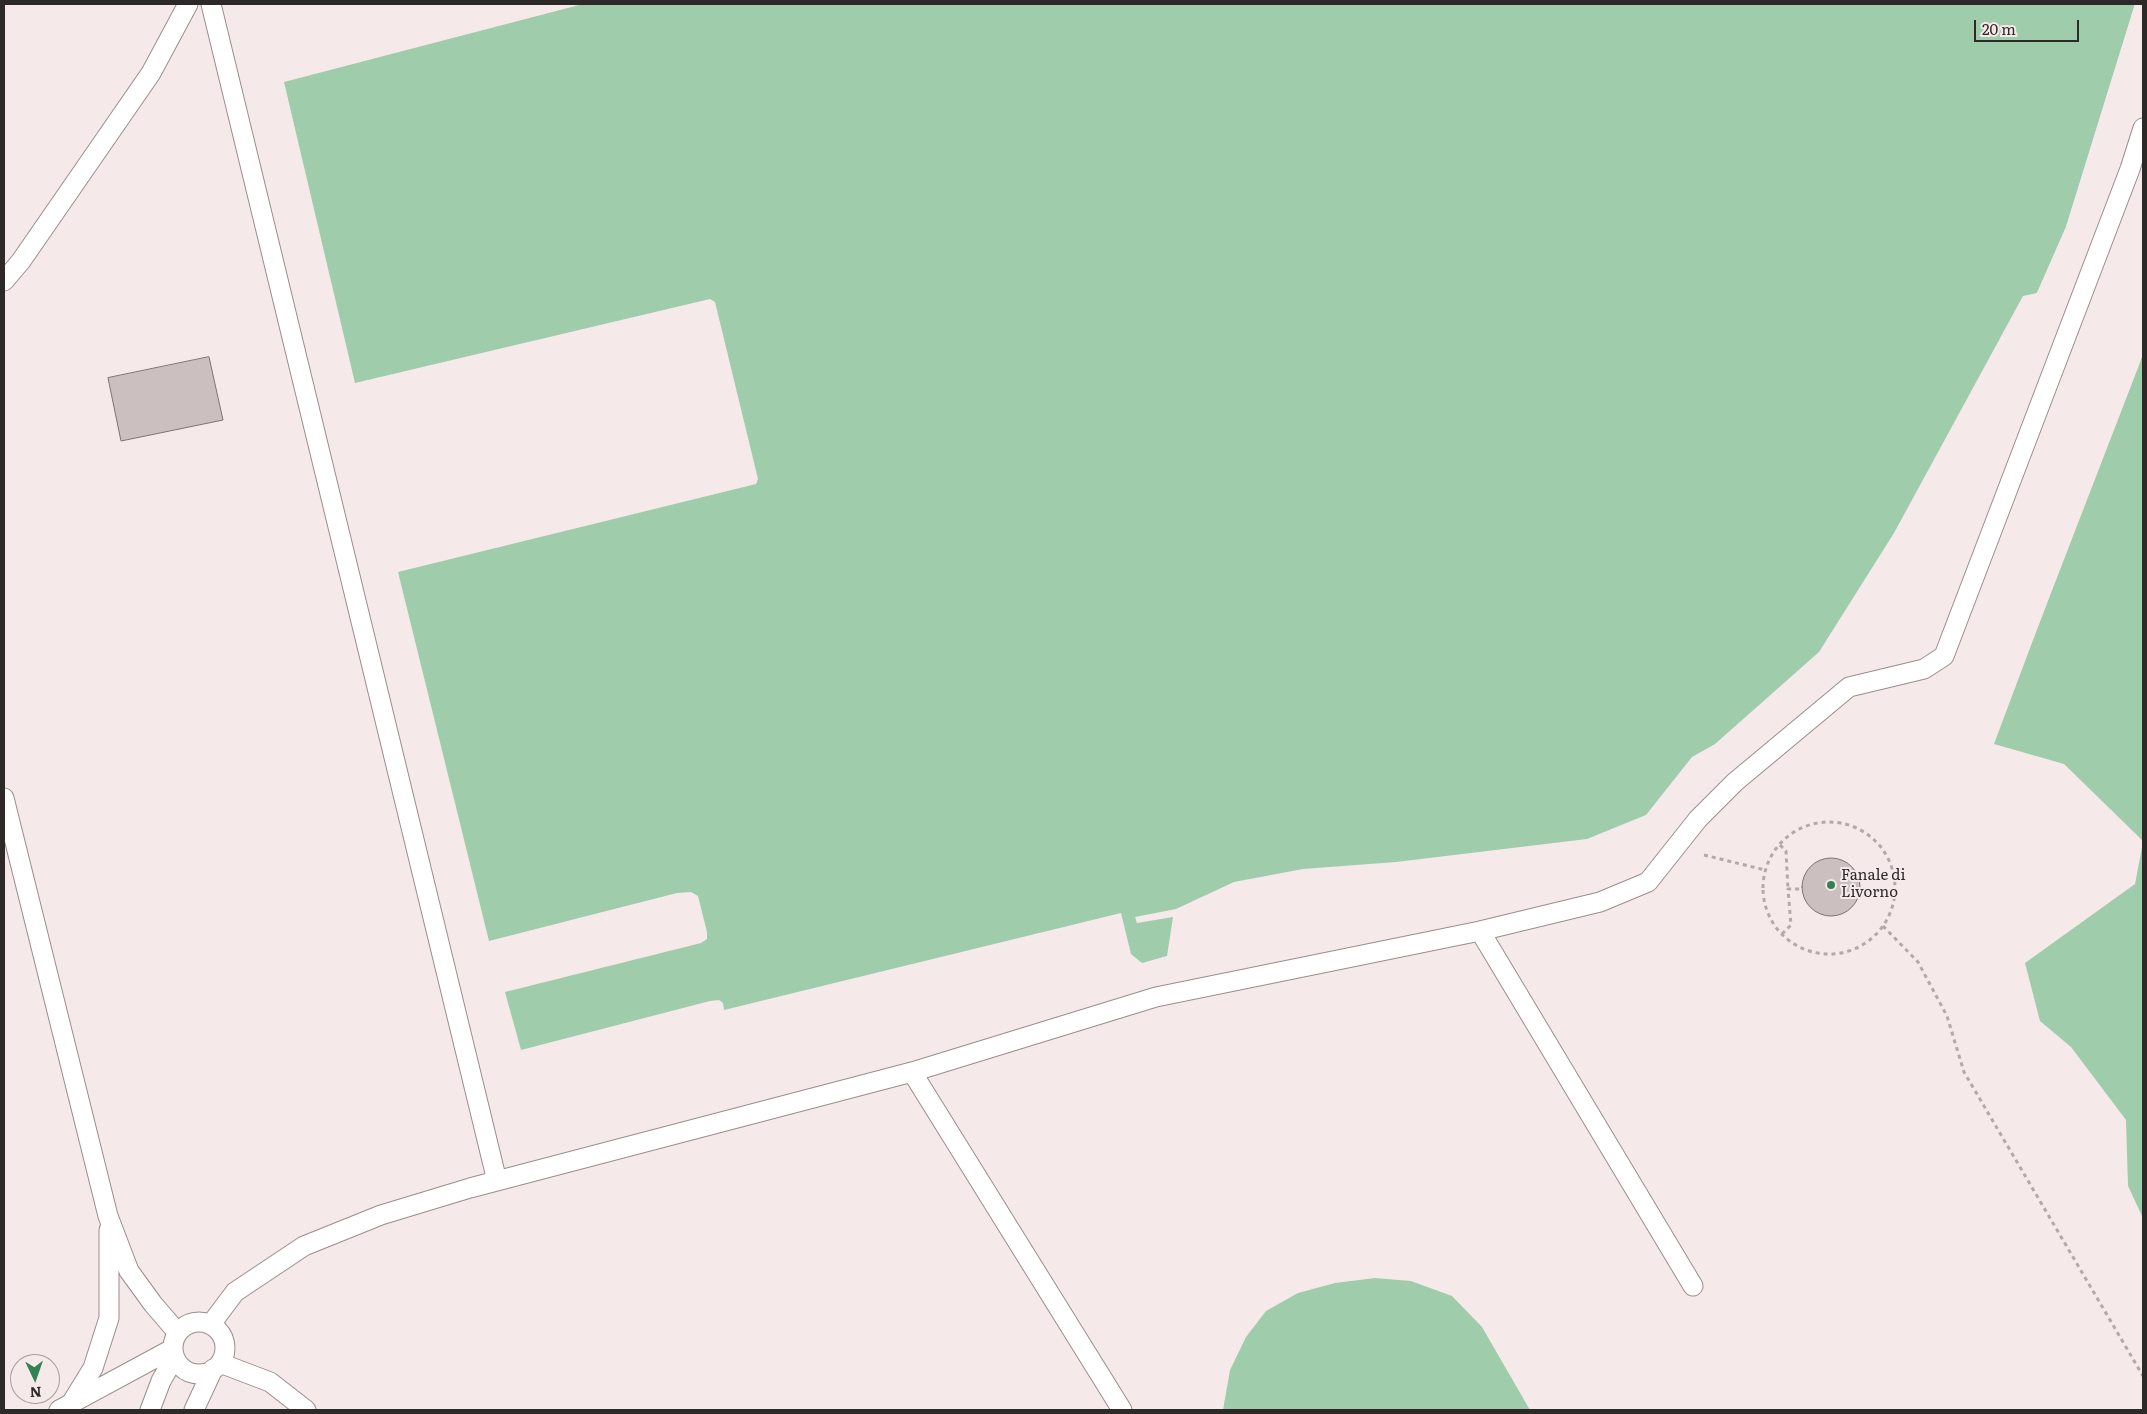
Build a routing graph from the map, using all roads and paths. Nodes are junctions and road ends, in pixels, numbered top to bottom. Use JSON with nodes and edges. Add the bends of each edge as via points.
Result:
{"nodes":[{"id":1,"x":188,"y":4,"type":"edge"},
{"id":2,"x":211,"y":4,"type":"edge"},
{"id":3,"x":2143,"y":128,"type":"edge"},
{"id":4,"x":4,"y":281,"type":"edge"},
{"id":5,"x":4,"y":798,"type":"edge"},
{"id":6,"x":1780,"y":845,"type":"junction"},
{"id":7,"x":1671,"y":854,"type":"junction"},
{"id":8,"x":1765,"y":870,"type":"junction"},
{"id":9,"x":1788,"y":889,"type":"junction"},
{"id":10,"x":1802,"y":889,"type":"dead end"},
{"id":11,"x":1883,"y":926,"type":"junction"},
{"id":12,"x":1480,"y":931,"type":"junction"},
{"id":13,"x":1782,"y":934,"type":"junction"},
{"id":14,"x":912,"y":1072,"type":"junction"},
{"id":15,"x":497,"y":1181,"type":"junction"},
{"id":16,"x":108,"y":1216,"type":"junction"},
{"id":17,"x":1692,"y":1286,"type":"dead end"},
{"id":18,"x":210,"y":1324,"type":"junction"},
{"id":19,"x":175,"y":1346,"type":"junction"},
{"id":20,"x":216,"y":1366,"type":"junction"},
{"id":21,"x":2143,"y":1376,"type":"edge"},
{"id":22,"x":65,"y":1406,"type":"edge"},
{"id":23,"x":150,"y":1410,"type":"edge"},
{"id":24,"x":194,"y":1410,"type":"edge"},
{"id":25,"x":306,"y":1410,"type":"edge"},
{"id":26,"x":1122,"y":1410,"type":"edge"}],
"edges":[{"from":1,"to":4,"type":"lane","via":[[151,73],[22,261]]},
{"from":2,"to":15,"type":"lane"},
{"from":3,"to":7,"type":"lane","via":[[1944,656],[1924,669],[1849,687],[1735,782],[1698,819]]},
{"from":5,"to":16,"type":"lane"},
{"from":6,"to":8,"type":"path"},
{"from":6,"to":9,"type":"path","via":[[1786,851]]},
{"from":6,"to":11,"type":"path","via":[[1792,833],[1813,823],[1836,822],[1858,828],[1877,841],[1890,860],[1896,882],[1893,905]]},
{"from":7,"to":8,"type":"path","via":[[1704,855]]},
{"from":7,"to":12,"type":"lane","via":[[1648,882],[1600,902]]},
{"from":8,"to":13,"type":"path","via":[[1763,893],[1769,916]]},
{"from":9,"to":10,"type":"path"},
{"from":9,"to":13,"type":"path","via":[[1791,925]]},
{"from":11,"to":13,"type":"path","via":[[1867,942],[1846,952],[1823,954],[1800,948]]},
{"from":11,"to":21,"type":"path","via":[[1918,962],[1947,1016],[1964,1072]]},
{"from":12,"to":14,"type":"lane","via":[[1156,997]]},
{"from":12,"to":17,"type":"lane"},
{"from":14,"to":15,"type":"lane"},
{"from":14,"to":26,"type":"lane"},
{"from":15,"to":18,"type":"lane","via":[[382,1215],[304,1246],[235,1292]]},
{"from":16,"to":19,"type":"lane","via":[[129,1270],[154,1304]]},
{"from":16,"to":22,"type":"lane","via":[[109,1318],[93,1368]]},
{"from":18,"to":19,"type":"lane","via":[[193,1322],[184,1325]]},
{"from":18,"to":20,"type":"lane","via":[[223,1337],[224,1355]]},
{"from":19,"to":20,"type":"lane","via":[[179,1365],[195,1374],[205,1373]]},
{"from":19,"to":22,"type":"lane"},
{"from":19,"to":23,"type":"lane"},
{"from":20,"to":24,"type":"lane"},
{"from":20,"to":25,"type":"lane","via":[[270,1382]]}]}
